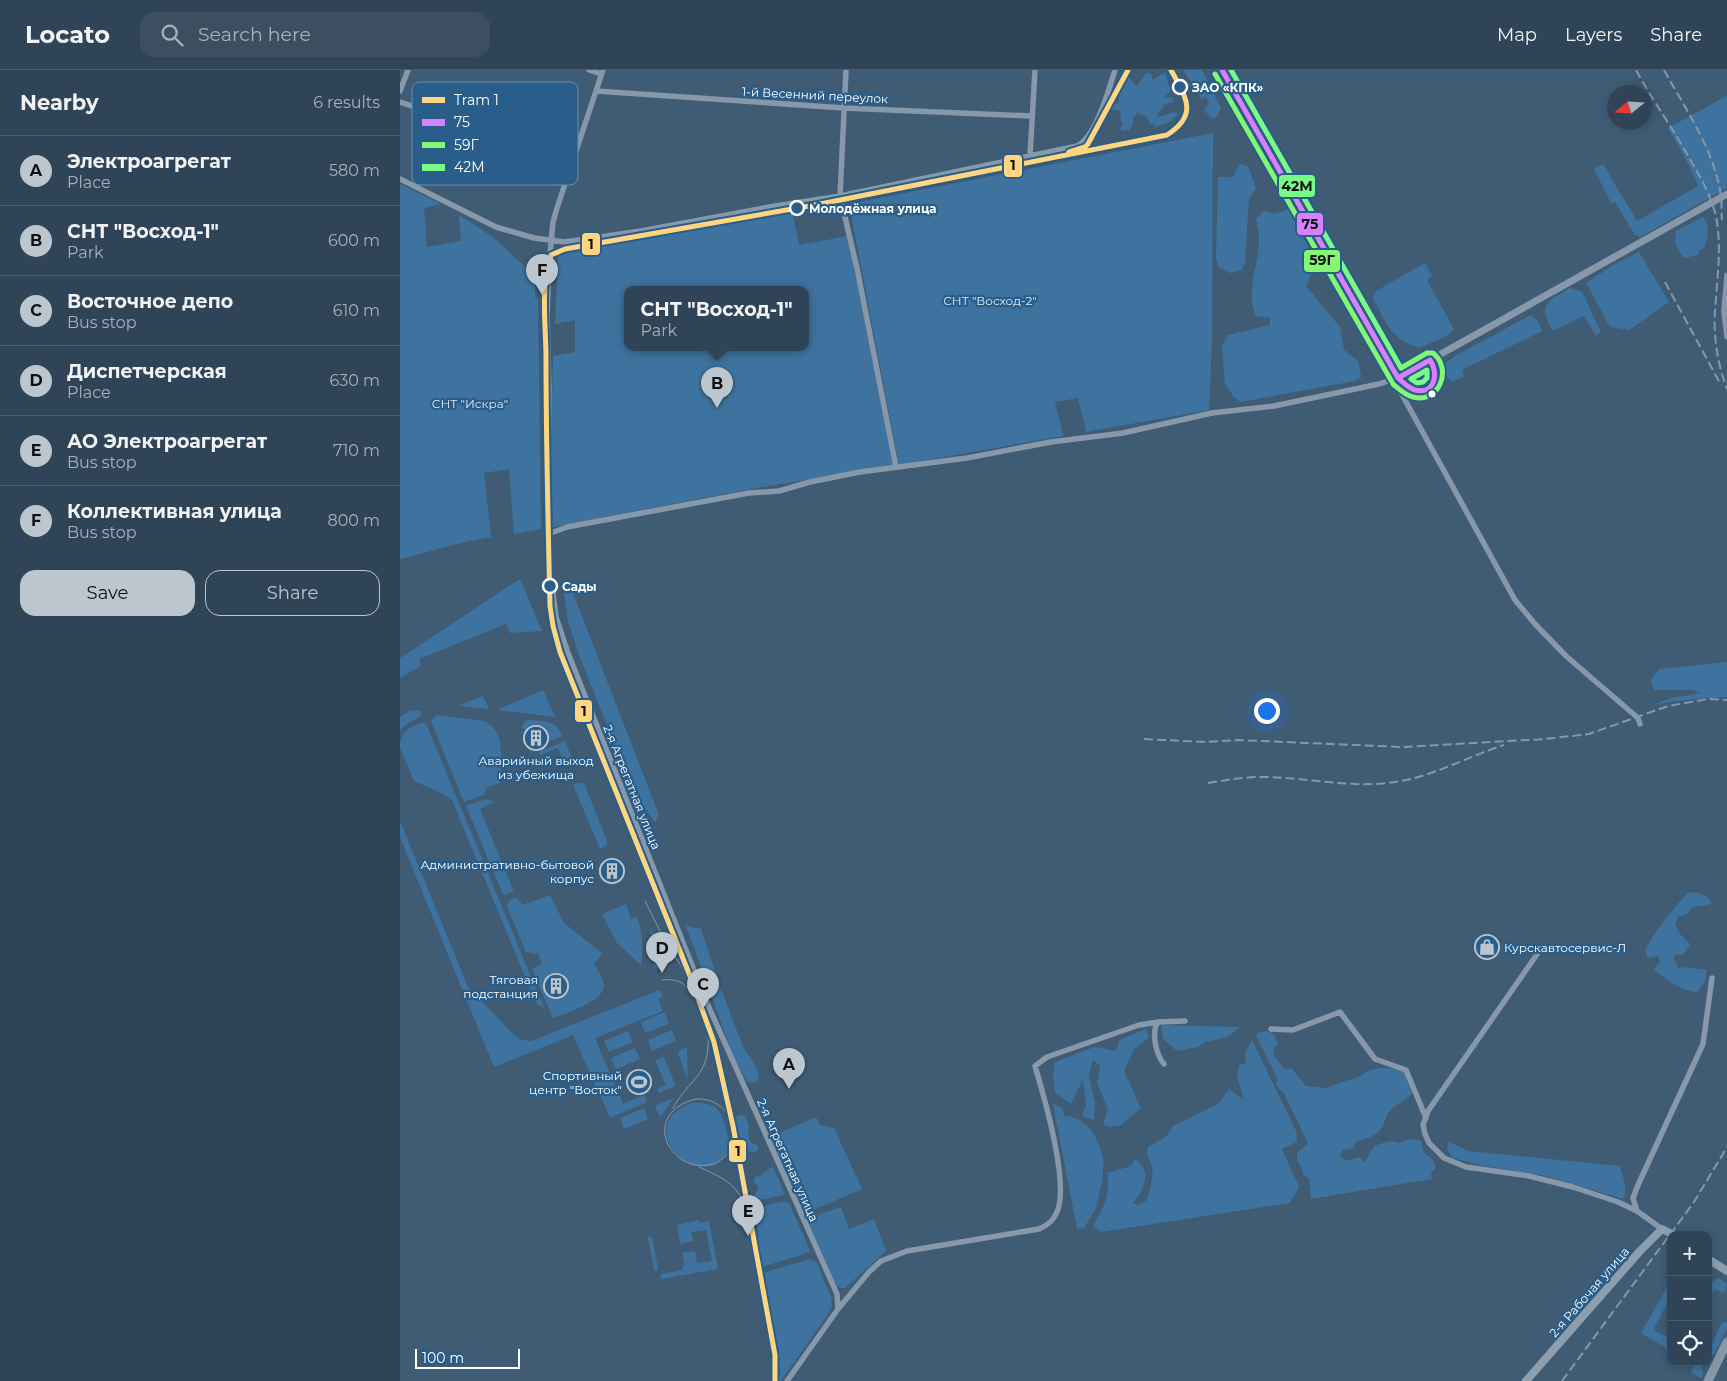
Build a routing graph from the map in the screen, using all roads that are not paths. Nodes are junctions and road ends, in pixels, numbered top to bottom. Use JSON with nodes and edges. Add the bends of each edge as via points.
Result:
{"nodes":[{"id":1,"x":408,"y":70,"type":"edge"},
{"id":2,"x":589,"y":70,"type":"edge"},
{"id":3,"x":846,"y":70,"type":"edge"},
{"id":4,"x":1035,"y":70,"type":"edge"},
{"id":5,"x":1115,"y":70,"type":"edge"},
{"id":6,"x":1222,"y":70,"type":"edge"},
{"id":7,"x":602,"y":72,"type":"edge"},
{"id":8,"x":596,"y":91,"type":"junction"},
{"id":9,"x":400,"y":92,"type":"edge"},
{"id":10,"x":400,"y":102,"type":"edge"},
{"id":11,"x":412,"y":106,"type":"edge"},
{"id":12,"x":844,"y":108,"type":"junction"},
{"id":13,"x":1032,"y":116,"type":"junction"},
{"id":14,"x":578,"y":146,"type":"edge"},
{"id":15,"x":1030,"y":156,"type":"junction"},
{"id":16,"x":400,"y":179,"type":"edge"},
{"id":17,"x":565,"y":185,"type":"edge"},
{"id":18,"x":1727,"y":194,"type":"edge"},
{"id":19,"x":840,"y":196,"type":"junction"},
{"id":20,"x":552,"y":243,"type":"junction"},
{"id":21,"x":1727,"y":275,"type":"edge"},
{"id":22,"x":1727,"y":337,"type":"edge"},
{"id":23,"x":1396,"y":379,"type":"junction"},
{"id":24,"x":896,"y":467,"type":"junction"},
{"id":25,"x":551,"y":532,"type":"junction"},
{"id":26,"x":1640,"y":724,"type":"dead end"},
{"id":27,"x":1540,"y":950,"type":"dead end"},
{"id":28,"x":1712,"y":978,"type":"dead end"},
{"id":29,"x":1185,"y":1021,"type":"dead end"},
{"id":30,"x":1158,"y":1022,"type":"junction"},
{"id":31,"x":1271,"y":1030,"type":"dead end"},
{"id":32,"x":1164,"y":1064,"type":"dead end"},
{"id":33,"x":1426,"y":1119,"type":"junction"},
{"id":34,"x":1637,"y":1211,"type":"junction"},
{"id":35,"x":1662,"y":1229,"type":"junction"},
{"id":36,"x":1667,"y":1232,"type":"edge"},
{"id":37,"x":1712,"y":1262,"type":"edge"},
{"id":38,"x":1727,"y":1271,"type":"edge"},
{"id":39,"x":838,"y":1309,"type":"junction"},
{"id":40,"x":1727,"y":1342,"type":"edge"},
{"id":41,"x":787,"y":1381,"type":"edge"},
{"id":42,"x":1526,"y":1381,"type":"edge"},
{"id":43,"x":1708,"y":1381,"type":"edge"}],
"edges":[{"from":1,"to":9,"type":"street"},
{"from":2,"to":7,"type":"street"},
{"from":3,"to":12,"type":"street"},
{"from":4,"to":13,"type":"street"},
{"from":5,"to":15,"type":"street","via":[[1095,124],[1084,143]]},
{"from":6,"to":23,"type":"street"},
{"from":7,"to":8,"type":"street","name":"2-я Агрегатная улица"},
{"from":8,"to":12,"type":"street","name":"1-й Весенний переулок"},
{"from":8,"to":14,"type":"street","name":"2-я Агрегатная улица"},
{"from":10,"to":11,"type":"street"},
{"from":12,"to":13,"type":"street","name":"1-й Весенний переулок"},
{"from":12,"to":19,"type":"street"},
{"from":13,"to":15,"type":"street"},
{"from":15,"to":19,"type":"street"},
{"from":16,"to":20,"type":"street","via":[[496,227]]},
{"from":17,"to":20,"type":"street","name":"2-я Агрегатная улица","via":[[553,222]]},
{"from":18,"to":23,"type":"street"},
{"from":19,"to":20,"type":"street"},
{"from":19,"to":24,"type":"street"},
{"from":20,"to":25,"type":"street","name":"2-я Агрегатная улица","via":[[547,323]]},
{"from":21,"to":22,"type":"street","via":[[1724,311]]},
{"from":23,"to":24,"type":"street","via":[[1274,406],[1212,413],[1123,433]]},
{"from":23,"to":26,"type":"street","via":[[1515,600],[1566,656],[1638,718]]},
{"from":24,"to":25,"type":"street"},
{"from":25,"to":39,"type":"street","name":"2-я Агрегатная улица","via":[[556,616],[568,653],[707,1002],[837,1294]]},
{"from":27,"to":33,"type":"street","via":[[1428,1111]]},
{"from":28,"to":34,"type":"street","via":[[1703,1044],[1638,1185],[1633,1198]]},
{"from":29,"to":30,"type":"street"},
{"from":30,"to":32,"type":"street","via":[[1155,1026],[1156,1047]]},
{"from":30,"to":39,"type":"street","via":[[1139,1025],[1072,1048],[1047,1057],[1035,1066],[1049,1117],[1062,1194],[1051,1221],[1039,1229],[894,1255],[869,1272]]},
{"from":31,"to":33,"type":"street","via":[[1293,1030],[1340,1012],[1376,1059],[1406,1070]]},
{"from":33,"to":34,"type":"street","via":[[1423,1125],[1429,1143],[1450,1161],[1478,1170],[1546,1180]]},
{"from":34,"to":35,"type":"street"},
{"from":35,"to":36,"type":"main road"},
{"from":35,"to":42,"type":"main road","name":"2-я Рабочая улица"},
{"from":37,"to":38,"type":"main road"},
{"from":39,"to":41,"type":"street"},
{"from":40,"to":43,"type":"main road"}]}
